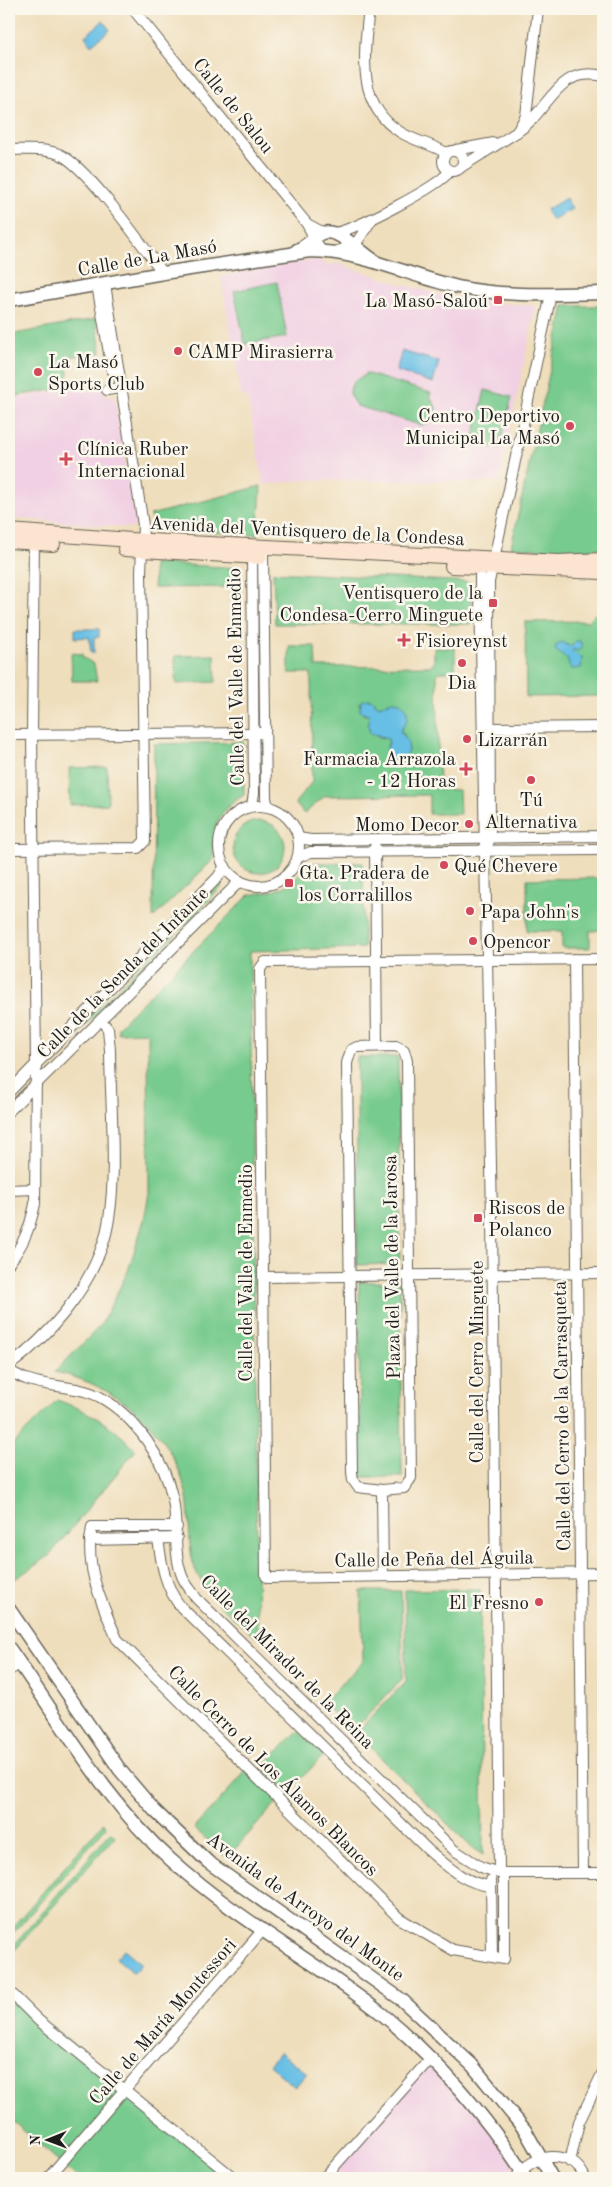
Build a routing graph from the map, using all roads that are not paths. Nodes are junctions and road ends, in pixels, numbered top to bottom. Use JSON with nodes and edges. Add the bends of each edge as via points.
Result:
{"nodes":[{"id":1,"x":133,"y":9,"type":"edge"},
{"id":2,"x":369,"y":9,"type":"edge"},
{"id":3,"x":538,"y":9,"type":"edge"},
{"id":4,"x":603,"y":76,"type":"edge"},
{"id":5,"x":530,"y":112,"type":"junction"},
{"id":6,"x":514,"y":134,"type":"junction"},
{"id":7,"x":9,"y":150,"type":"edge"},
{"id":8,"x":451,"y":152,"type":"junction"},
{"id":9,"x":456,"y":169,"type":"junction"},
{"id":10,"x":373,"y":218,"type":"junction"},
{"id":11,"x":328,"y":235,"type":"junction"},
{"id":12,"x":355,"y":245,"type":"junction"},
{"id":13,"x":292,"y":252,"type":"junction"},
{"id":14,"x":327,"y":252,"type":"junction"},
{"id":15,"x":380,"y":264,"type":"junction"},
{"id":16,"x":163,"y":273,"type":"junction"},
{"id":17,"x":101,"y":285,"type":"junction"},
{"id":18,"x":603,"y":293,"type":"edge"},
{"id":19,"x":551,"y":294,"type":"junction"},
{"id":20,"x":9,"y":300,"type":"edge"},
{"id":21,"x":9,"y":531,"type":"edge"},
{"id":22,"x":35,"y":538,"type":"junction"},
{"id":23,"x":9,"y":541,"type":"edge"},
{"id":24,"x":143,"y":545,"type":"junction"},
{"id":25,"x":258,"y":552,"type":"junction"},
{"id":26,"x":603,"y":560,"type":"edge"},
{"id":27,"x":489,"y":565,"type":"junction"},
{"id":28,"x":603,"y":572,"type":"edge"},
{"id":29,"x":603,"y":727,"type":"edge"},
{"id":30,"x":490,"y":728,"type":"junction"},
{"id":31,"x":142,"y":732,"type":"junction"},
{"id":32,"x":253,"y":732,"type":"junction"},
{"id":33,"x":32,"y":734,"type":"junction"},
{"id":34,"x":9,"y":735,"type":"edge"},
{"id":35,"x":265,"y":736,"type":"junction"},
{"id":36,"x":252,"y":806,"type":"junction"},
{"id":37,"x":268,"y":807,"type":"junction"},
{"id":38,"x":603,"y":836,"type":"edge"},
{"id":39,"x":298,"y":838,"type":"junction"},
{"id":40,"x":487,"y":838,"type":"junction"},
{"id":41,"x":375,"y":839,"type":"junction"},
{"id":42,"x":9,"y":849,"type":"edge"},
{"id":43,"x":34,"y":849,"type":"junction"},
{"id":44,"x":486,"y":850,"type":"junction"},
{"id":45,"x":603,"y":850,"type":"edge"},
{"id":46,"x":375,"y":852,"type":"junction"},
{"id":47,"x":298,"y":857,"type":"junction"},
{"id":48,"x":225,"y":866,"type":"junction"},
{"id":49,"x":240,"y":881,"type":"junction"},
{"id":50,"x":603,"y":958,"type":"edge"},
{"id":51,"x":488,"y":959,"type":"junction"},
{"id":52,"x":574,"y":959,"type":"junction"},
{"id":53,"x":376,"y":960,"type":"junction"},
{"id":54,"x":101,"y":1020,"type":"junction"},
{"id":55,"x":377,"y":1046,"type":"junction"},
{"id":56,"x":36,"y":1064,"type":"junction"},
{"id":57,"x":36,"y":1083,"type":"junction"},
{"id":58,"x":9,"y":1092,"type":"edge"},
{"id":59,"x":9,"y":1111,"type":"edge"},
{"id":60,"x":35,"y":1189,"type":"junction"},
{"id":61,"x":9,"y":1190,"type":"edge"},
{"id":62,"x":9,"y":1263,"type":"edge"},
{"id":63,"x":577,"y":1273,"type":"junction"},
{"id":64,"x":603,"y":1273,"type":"edge"},
{"id":65,"x":492,"y":1274,"type":"junction"},
{"id":66,"x":350,"y":1275,"type":"junction"},
{"id":67,"x":409,"y":1275,"type":"junction"},
{"id":68,"x":264,"y":1277,"type":"junction"},
{"id":69,"x":9,"y":1366,"type":"edge"},
{"id":70,"x":9,"y":1371,"type":"edge"},
{"id":71,"x":382,"y":1490,"type":"junction"},
{"id":72,"x":176,"y":1527,"type":"junction"},
{"id":73,"x":158,"y":1538,"type":"junction"},
{"id":74,"x":177,"y":1538,"type":"junction"},
{"id":75,"x":90,"y":1540,"type":"junction"},
{"id":76,"x":580,"y":1573,"type":"junction"},
{"id":77,"x":603,"y":1573,"type":"edge"},
{"id":78,"x":496,"y":1574,"type":"junction"},
{"id":79,"x":266,"y":1576,"type":"joint"},
{"id":80,"x":382,"y":1576,"type":"junction"},
{"id":81,"x":9,"y":1609,"type":"edge"},
{"id":82,"x":9,"y":1648,"type":"edge"},
{"id":83,"x":14,"y":1667,"type":"edge"},
{"id":84,"x":498,"y":1872,"type":"junction"},
{"id":85,"x":582,"y":1872,"type":"junction"},
{"id":86,"x":603,"y":1873,"type":"edge"},
{"id":87,"x":491,"y":1886,"type":"junction"},
{"id":88,"x":262,"y":1931,"type":"junction"},
{"id":89,"x":492,"y":1957,"type":"junction"},
{"id":90,"x":504,"y":1958,"type":"joint"},
{"id":91,"x":9,"y":1991,"type":"edge"},
{"id":92,"x":430,"y":2058,"type":"junction"},
{"id":93,"x":603,"y":2072,"type":"edge"},
{"id":94,"x":125,"y":2090,"type":"junction"},
{"id":95,"x":540,"y":2158,"type":"junction"},
{"id":96,"x":570,"y":2162,"type":"junction"},
{"id":97,"x":521,"y":2176,"type":"edge"},
{"id":98,"x":48,"y":2178,"type":"edge"},
{"id":99,"x":234,"y":2178,"type":"edge"},
{"id":100,"x":324,"y":2178,"type":"edge"},
{"id":101,"x":552,"y":2178,"type":"edge"},
{"id":102,"x":585,"y":2178,"type":"edge"}],
"edges":[{"from":1,"to":11,"type":"street","name":"Calle de Salou","via":[[307,224]]},
{"from":2,"to":8,"type":"street","via":[[364,56],[366,84],[375,104],[392,127],[409,137]]},
{"from":3,"to":5,"type":"street"},
{"from":4,"to":5,"type":"street","via":[[587,74],[570,78],[547,102]]},
{"from":5,"to":6,"type":"street"},
{"from":6,"to":8,"type":"street","via":[[485,146]]},
{"from":6,"to":9,"type":"street"},
{"from":7,"to":16,"type":"street","via":[[51,152],[71,160]]},
{"from":8,"to":9,"type":"street","via":[[463,158]]},
{"from":8,"to":9,"type":"street","via":[[443,163]]},
{"from":9,"to":10,"type":"street"},
{"from":10,"to":11,"type":"street"},
{"from":10,"to":12,"type":"street"},
{"from":11,"to":12,"type":"street","name":"Calle de La Masó"},
{"from":11,"to":13,"type":"street","name":"Calle de La Masó"},
{"from":11,"to":14,"type":"street"},
{"from":11,"to":14,"type":"street","via":[[340,246]]},
{"from":12,"to":14,"type":"street","via":[[347,250]]},
{"from":12,"to":15,"type":"street","name":"Calle de La Masó"},
{"from":13,"to":14,"type":"street","name":"Calle de La Masó"},
{"from":13,"to":16,"type":"street","name":"Calle de La Masó"},
{"from":14,"to":15,"type":"street","name":"Calle de La Masó"},
{"from":15,"to":19,"type":"street","name":"Calle de La Masó","via":[[460,287]]},
{"from":16,"to":17,"type":"street","name":"Calle de La Masó"},
{"from":17,"to":20,"type":"street","name":"Calle de La Masó"},
{"from":17,"to":24,"type":"street","via":[[114,389],[143,519]]},
{"from":18,"to":19,"type":"street","name":"Calle de La Masó"},
{"from":19,"to":27,"type":"street","name":"Calle del Cerro Minguete"},
{"from":21,"to":22,"type":"main road","name":"Avenida del Ventisquero de la Condesa"},
{"from":22,"to":23,"type":"main road","name":"Avenida del Ventisquero de la Condesa"},
{"from":22,"to":24,"type":"main road","name":"Avenida del Ventisquero de la Condesa"},
{"from":22,"to":33,"type":"street"},
{"from":24,"to":25,"type":"main road","name":"Avenida del Ventisquero de la Condesa"},
{"from":24,"to":31,"type":"street"},
{"from":25,"to":27,"type":"main road","name":"Avenida del Ventisquero de la Condesa"},
{"from":25,"to":32,"type":"street","name":"Calle del Valle de Enmedio"},
{"from":25,"to":35,"type":"street","name":"Calle del Valle de Enmedio"},
{"from":26,"to":27,"type":"main road","name":"Avenida del Ventisquero de la Condesa"},
{"from":27,"to":28,"type":"main road","name":"Avenida del Ventisquero de la Condesa"},
{"from":27,"to":30,"type":"street","name":"Calle del Cerro Minguete"},
{"from":27,"to":40,"type":"street","name":"Calle del Cerro Minguete"},
{"from":29,"to":30,"type":"street"},
{"from":30,"to":40,"type":"street","name":"Calle del Cerro Minguete"},
{"from":31,"to":32,"type":"street"},
{"from":31,"to":33,"type":"street"},
{"from":31,"to":43,"type":"street","via":[[145,840],[138,848]]},
{"from":32,"to":35,"type":"street"},
{"from":32,"to":36,"type":"street","name":"Calle del Valle de Enmedio"},
{"from":33,"to":34,"type":"street"},
{"from":33,"to":43,"type":"street"},
{"from":35,"to":37,"type":"street","name":"Calle del Valle de Enmedio"},
{"from":36,"to":37,"type":"street"},
{"from":36,"to":48,"type":"street","via":[[231,818],[222,833],[220,849]]},
{"from":37,"to":39,"type":"street","via":[[291,822]]},
{"from":38,"to":40,"type":"street"},
{"from":39,"to":41,"type":"street"},
{"from":39,"to":47,"type":"street"},
{"from":40,"to":41,"type":"street"},
{"from":40,"to":44,"type":"street","name":"Calle del Cerro Minguete"},
{"from":41,"to":46,"type":"street"},
{"from":42,"to":43,"type":"street"},
{"from":43,"to":56,"type":"street"},
{"from":44,"to":45,"type":"street"},
{"from":44,"to":46,"type":"street"},
{"from":44,"to":51,"type":"street","name":"Calle del Cerro Minguete"},
{"from":46,"to":47,"type":"street","via":[[311,852]]},
{"from":46,"to":53,"type":"street"},
{"from":47,"to":49,"type":"street","via":[[294,866],[277,882],[260,886]]},
{"from":48,"to":49,"type":"street"},
{"from":48,"to":56,"type":"street","name":"Calle de la Senda del Infante","via":[[218,877]]},
{"from":49,"to":54,"type":"street","name":"Calle de la Senda del Infante"},
{"from":50,"to":52,"type":"street"},
{"from":51,"to":52,"type":"street"},
{"from":51,"to":53,"type":"street"},
{"from":51,"to":65,"type":"street","name":"Calle del Cerro Minguete"},
{"from":52,"to":63,"type":"street","name":"Calle del Cerro de la Carrasqueta"},
{"from":53,"to":55,"type":"street"},
{"from":53,"to":68,"type":"street","name":"Calle del Valle de Enmedio","via":[[265,962],[260,969]]},
{"from":54,"to":57,"type":"street","name":"Calle de la Senda del Infante"},
{"from":54,"to":69,"type":"street","via":[[108,1029],[110,1050],[112,1190],[103,1242],[92,1271],[72,1304]]},
{"from":55,"to":66,"type":"street","name":"Plaza del Valle de la Jarosa","via":[[357,1047],[347,1057]]},
{"from":55,"to":67,"type":"street","name":"Plaza del Valle de la Jarosa","via":[[401,1048],[407,1061]]},
{"from":56,"to":57,"type":"street"},
{"from":56,"to":58,"type":"street","name":"Calle de la Senda del Infante"},
{"from":57,"to":59,"type":"street","name":"Calle de la Senda del Infante"},
{"from":57,"to":60,"type":"street"},
{"from":60,"to":61,"type":"street"},
{"from":60,"to":62,"type":"street","via":[[31,1224],[21,1248]]},
{"from":63,"to":64,"type":"street"},
{"from":63,"to":65,"type":"street"},
{"from":63,"to":76,"type":"street","name":"Calle del Cerro de la Carrasqueta"},
{"from":65,"to":67,"type":"street"},
{"from":65,"to":78,"type":"street","name":"Calle del Cerro Minguete"},
{"from":66,"to":67,"type":"street"},
{"from":66,"to":68,"type":"street"},
{"from":66,"to":71,"type":"street","name":"Plaza del Valle de la Jarosa","via":[[353,1480],[358,1487]]},
{"from":67,"to":71,"type":"street","name":"Plaza del Valle de la Jarosa","via":[[411,1478],[404,1488]]},
{"from":68,"to":79,"type":"street","name":"Calle del Valle de Enmedio"},
{"from":70,"to":72,"type":"street","name":"Calle del Mirador de la Reina","via":[[26,1379],[82,1391],[100,1398],[123,1414],[142,1434],[168,1479]]},
{"from":71,"to":80,"type":"street"},
{"from":72,"to":74,"type":"street","name":"Calle del Mirador de la Reina"},
{"from":72,"to":75,"type":"street","via":[[92,1527]]},
{"from":73,"to":74,"type":"street"},
{"from":73,"to":75,"type":"street"},
{"from":73,"to":87,"type":"street","name":"Calle del Mirador de la Reina","via":[[160,1562],[174,1599],[181,1607],[428,1850],[454,1872],[474,1883]]},
{"from":74,"to":84,"type":"street","name":"Calle del Mirador de la Reina","via":[[182,1576],[196,1598],[454,1850],[468,1860]]},
{"from":75,"to":89,"type":"street","name":"Calle Cerro de Los Álamos Blancos","via":[[94,1585],[117,1639],[399,1918],[454,1950]]},
{"from":76,"to":77,"type":"street","name":"Calle de Peña del Águila"},
{"from":76,"to":78,"type":"street","name":"Calle de Peña del Águila"},
{"from":76,"to":85,"type":"street","name":"Calle del Cerro de la Carrasqueta"},
{"from":78,"to":80,"type":"street","name":"Calle de Peña del Águila"},
{"from":78,"to":84,"type":"street","name":"Calle del Cerro Minguete"},
{"from":79,"to":80,"type":"street","name":"Calle de Peña del Águila"},
{"from":81,"to":95,"type":"street","name":"Avenida de Arroyo del Monte","via":[[120,1770],[154,1810],[208,1862],[402,2000],[472,2065],[521,2124]]},
{"from":82,"to":83,"type":"street"},
{"from":83,"to":88,"type":"street","via":[[124,1812],[177,1866]]},
{"from":84,"to":85,"type":"street","name":"Calle del Mirador de la Reina"},
{"from":84,"to":87,"type":"street","name":"Calle del Cerro Minguete"},
{"from":84,"to":90,"type":"street","name":"Calle del Cerro Minguete"},
{"from":85,"to":86,"type":"street","name":"Calle del Mirador de la Reina"},
{"from":87,"to":89,"type":"street","name":"Calle del Cerro Minguete"},
{"from":88,"to":92,"type":"street","via":[[382,2014]]},
{"from":88,"to":94,"type":"street","name":"Calle de María Montessori"},
{"from":89,"to":90,"type":"street","name":"Calle Cerro de Los Álamos Blancos"},
{"from":91,"to":94,"type":"street","via":[[38,2020]]},
{"from":92,"to":97,"type":"street","via":[[506,2146]]},
{"from":92,"to":100,"type":"street"},
{"from":93,"to":96,"type":"street","via":[[579,2122]]},
{"from":94,"to":98,"type":"street","name":"Calle de María Montessori"},
{"from":94,"to":99,"type":"street"},
{"from":95,"to":96,"type":"street","via":[[553,2156]]},
{"from":95,"to":97,"type":"street","via":[[528,2163]]},
{"from":95,"to":101,"type":"street","name":"Avenida de Arroyo del Monte"},
{"from":96,"to":102,"type":"street"}]}
